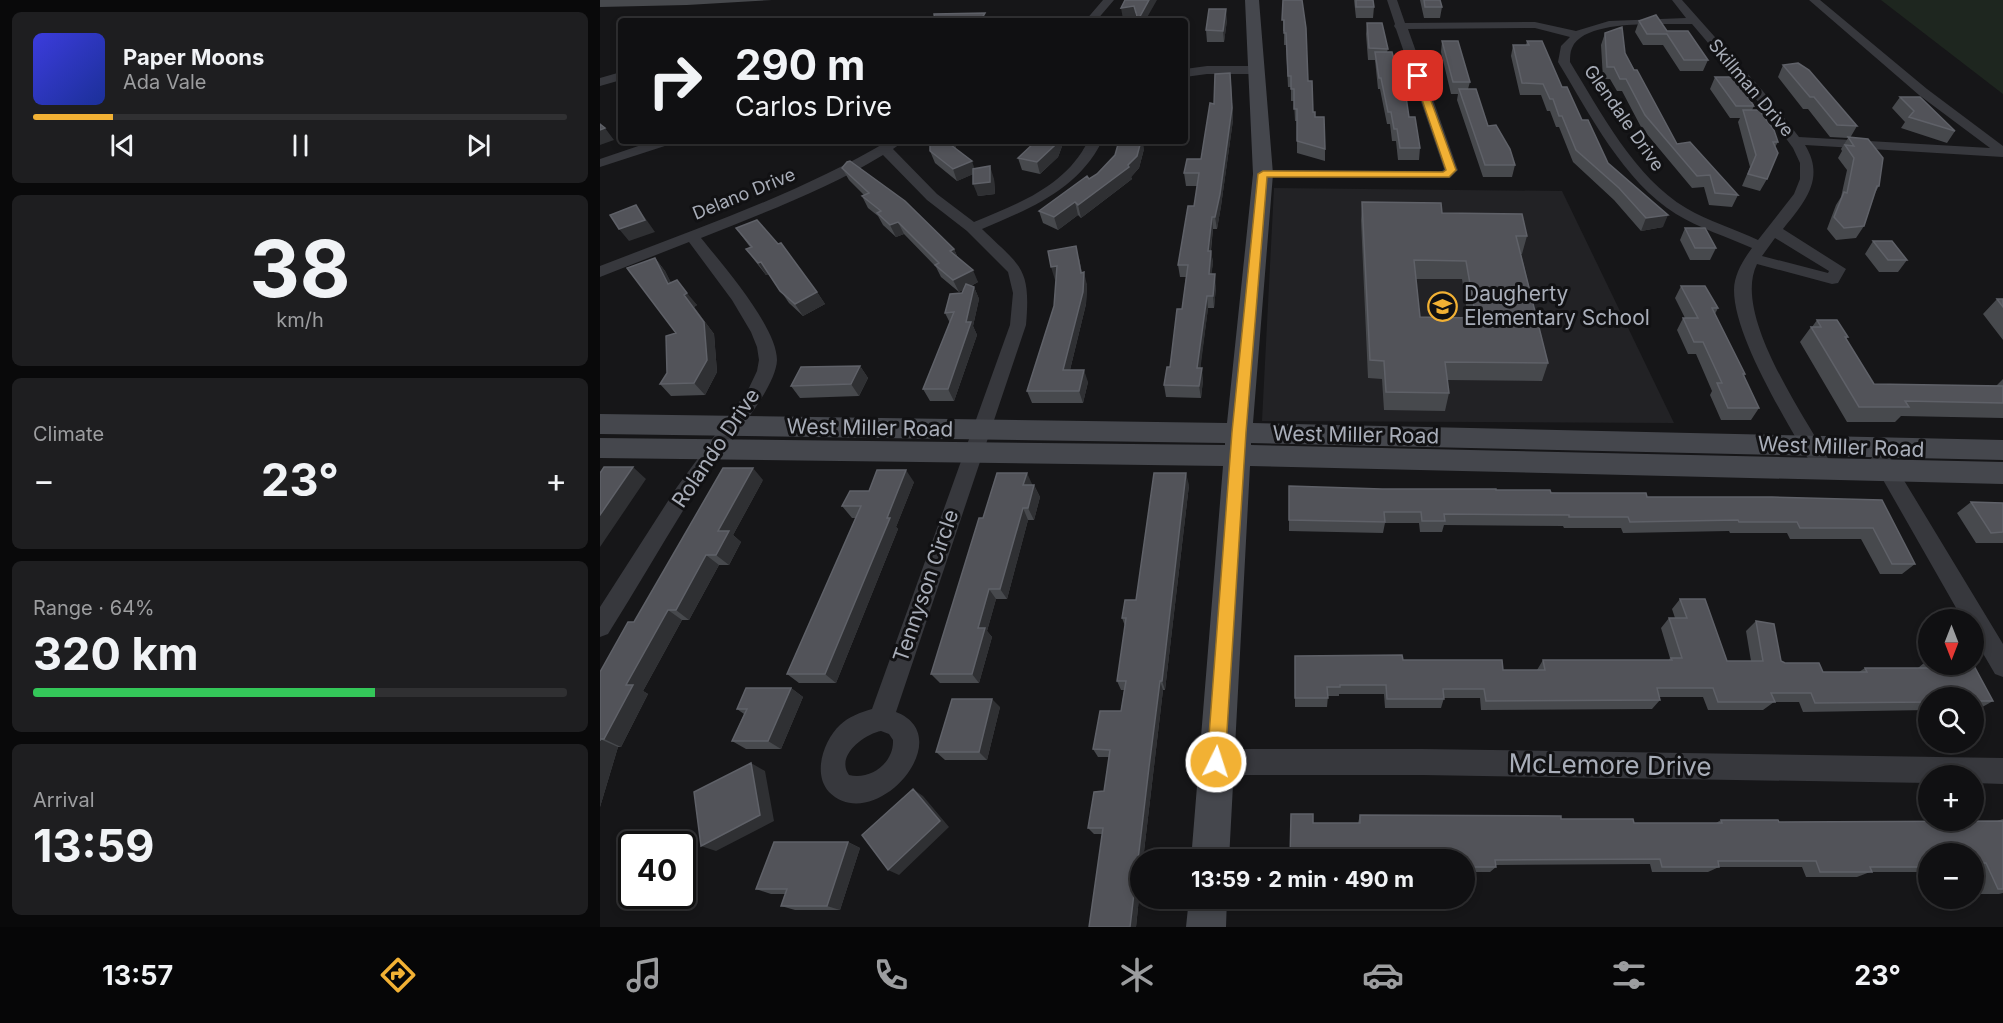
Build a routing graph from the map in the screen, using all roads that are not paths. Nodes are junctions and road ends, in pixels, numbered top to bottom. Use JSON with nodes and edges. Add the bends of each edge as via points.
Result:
{"nodes":[{"id":1,"x":1109,"y":0,"type":"edge"},
{"id":2,"x":1251,"y":0,"type":"edge"},
{"id":3,"x":1392,"y":0,"type":"edge"},
{"id":4,"x":1677,"y":0,"type":"edge"},
{"id":5,"x":1814,"y":0,"type":"edge"},
{"id":6,"x":1093,"y":18,"type":"edge"},
{"id":7,"x":1695,"y":21,"type":"junction"},
{"id":8,"x":1399,"y":26,"type":"junction"},
{"id":9,"x":1577,"y":35,"type":"junction"},
{"id":10,"x":1256,"y":70,"type":"junction"},
{"id":11,"x":1188,"y":73,"type":"edge"},
{"id":12,"x":618,"y":77,"type":"edge"},
{"id":13,"x":600,"y":82,"type":"edge"},
{"id":14,"x":1796,"y":141,"type":"junction"},
{"id":15,"x":657,"y":144,"type":"edge"},
{"id":16,"x":1093,"y":144,"type":"edge"},
{"id":17,"x":890,"y":145,"type":"edge"},
{"id":18,"x":2003,"y":152,"type":"edge"},
{"id":19,"x":600,"y":163,"type":"edge"},
{"id":20,"x":1263,"y":174,"type":"junction"},
{"id":21,"x":972,"y":228,"type":"junction"},
{"id":22,"x":1775,"y":231,"type":"junction"},
{"id":23,"x":692,"y":236,"type":"junction"},
{"id":24,"x":1756,"y":252,"type":"junction"},
{"id":25,"x":600,"y":272,"type":"edge"},
{"id":26,"x":600,"y":424,"type":"edge"},
{"id":27,"x":729,"y":426,"type":"junction"},
{"id":28,"x":976,"y":441,"type":"junction"},
{"id":29,"x":1238,"y":444,"type":"junction"},
{"id":30,"x":600,"y":448,"type":"edge"},
{"id":31,"x":712,"y":449,"type":"junction"},
{"id":32,"x":2003,"y":450,"type":"edge"},
{"id":33,"x":1818,"y":458,"type":"junction"},
{"id":34,"x":1882,"y":461,"type":"junction"},
{"id":35,"x":2003,"y":473,"type":"edge"},
{"id":36,"x":600,"y":627,"type":"edge"},
{"id":37,"x":2003,"y":666,"type":"edge"},
{"id":38,"x":881,"y":719,"type":"dead end"},
{"id":39,"x":1216,"y":762,"type":"junction"},
{"id":40,"x":2003,"y":771,"type":"edge"},
{"id":41,"x":1211,"y":849,"type":"edge"},
{"id":42,"x":1207,"y":909,"type":"edge"},
{"id":43,"x":1206,"y":927,"type":"edge"}],
"edges":[{"from":1,"to":6,"type":"street"},
{"from":2,"to":10,"type":"main road"},
{"from":3,"to":8,"type":"street"},
{"from":4,"to":7,"type":"street","name":"Skillman Drive"},
{"from":5,"to":18,"type":"street","via":[[1923,92]]},
{"from":7,"to":9,"type":"street","via":[[1602,25]]},
{"from":7,"to":14,"type":"street","name":"Skillman Drive"},
{"from":8,"to":9,"type":"street","via":[[1535,25]]},
{"from":8,"to":20,"type":"street","via":[[1451,170],[1445,175]]},
{"from":9,"to":24,"type":"street","name":"Glendale Drive","via":[[1566,45],[1564,62],[1644,182],[1681,211]]},
{"from":10,"to":11,"type":"street"},
{"from":10,"to":20,"type":"main road"},
{"from":12,"to":13,"type":"street"},
{"from":14,"to":18,"type":"street"},
{"from":14,"to":22,"type":"street","name":"Skillman Drive","via":[[1807,163],[1807,176]]},
{"from":15,"to":19,"type":"street"},
{"from":16,"to":21,"type":"street","via":[[1082,165],[1060,184],[1033,202]]},
{"from":17,"to":21,"type":"street","name":"Tennyson Circle","via":[[932,197]]},
{"from":17,"to":23,"type":"street","name":"Delano Drive","via":[[798,194]]},
{"from":20,"to":29,"type":"main road"},
{"from":21,"to":28,"type":"street","name":"Tennyson Circle","via":[[1015,270],[1021,293],[1018,325]]},
{"from":22,"to":24,"type":"street","name":"Skillman Drive"},
{"from":22,"to":24,"type":"street","name":"Glendale Drive","via":[[1838,269],[1832,279]]},
{"from":23,"to":25,"type":"street","name":"Delano Drive"},
{"from":23,"to":27,"type":"street","name":"Rolando Drive","via":[[761,331],[768,359],[750,400]]},
{"from":24,"to":33,"type":"street","name":"Skillman Drive","via":[[1742,287],[1747,321]]},
{"from":26,"to":27,"type":"main road","name":"West Miller Road"},
{"from":27,"to":28,"type":"main road","name":"West Miller Road"},
{"from":27,"to":31,"type":"street","name":"Rolando Drive"},
{"from":28,"to":29,"type":"main road","name":"West Miller Road"},
{"from":28,"to":31,"type":"main road","name":"West Miller Road"},
{"from":28,"to":38,"type":"street","name":"Tennyson Circle"},
{"from":29,"to":33,"type":"main road","name":"West Miller Road","via":[[1691,464]]},
{"from":29,"to":39,"type":"main road"},
{"from":30,"to":31,"type":"main road","name":"West Miller Road"},
{"from":31,"to":36,"type":"street","name":"Rolando Drive"},
{"from":32,"to":34,"type":"main road","name":"West Miller Road"},
{"from":33,"to":34,"type":"main road","name":"West Miller Road"},
{"from":34,"to":35,"type":"main road","name":"West Miller Road"},
{"from":34,"to":37,"type":"street"},
{"from":39,"to":40,"type":"street","name":"McLemore Drive"},
{"from":39,"to":41,"type":"main road"},
{"from":42,"to":43,"type":"main road"}]}
